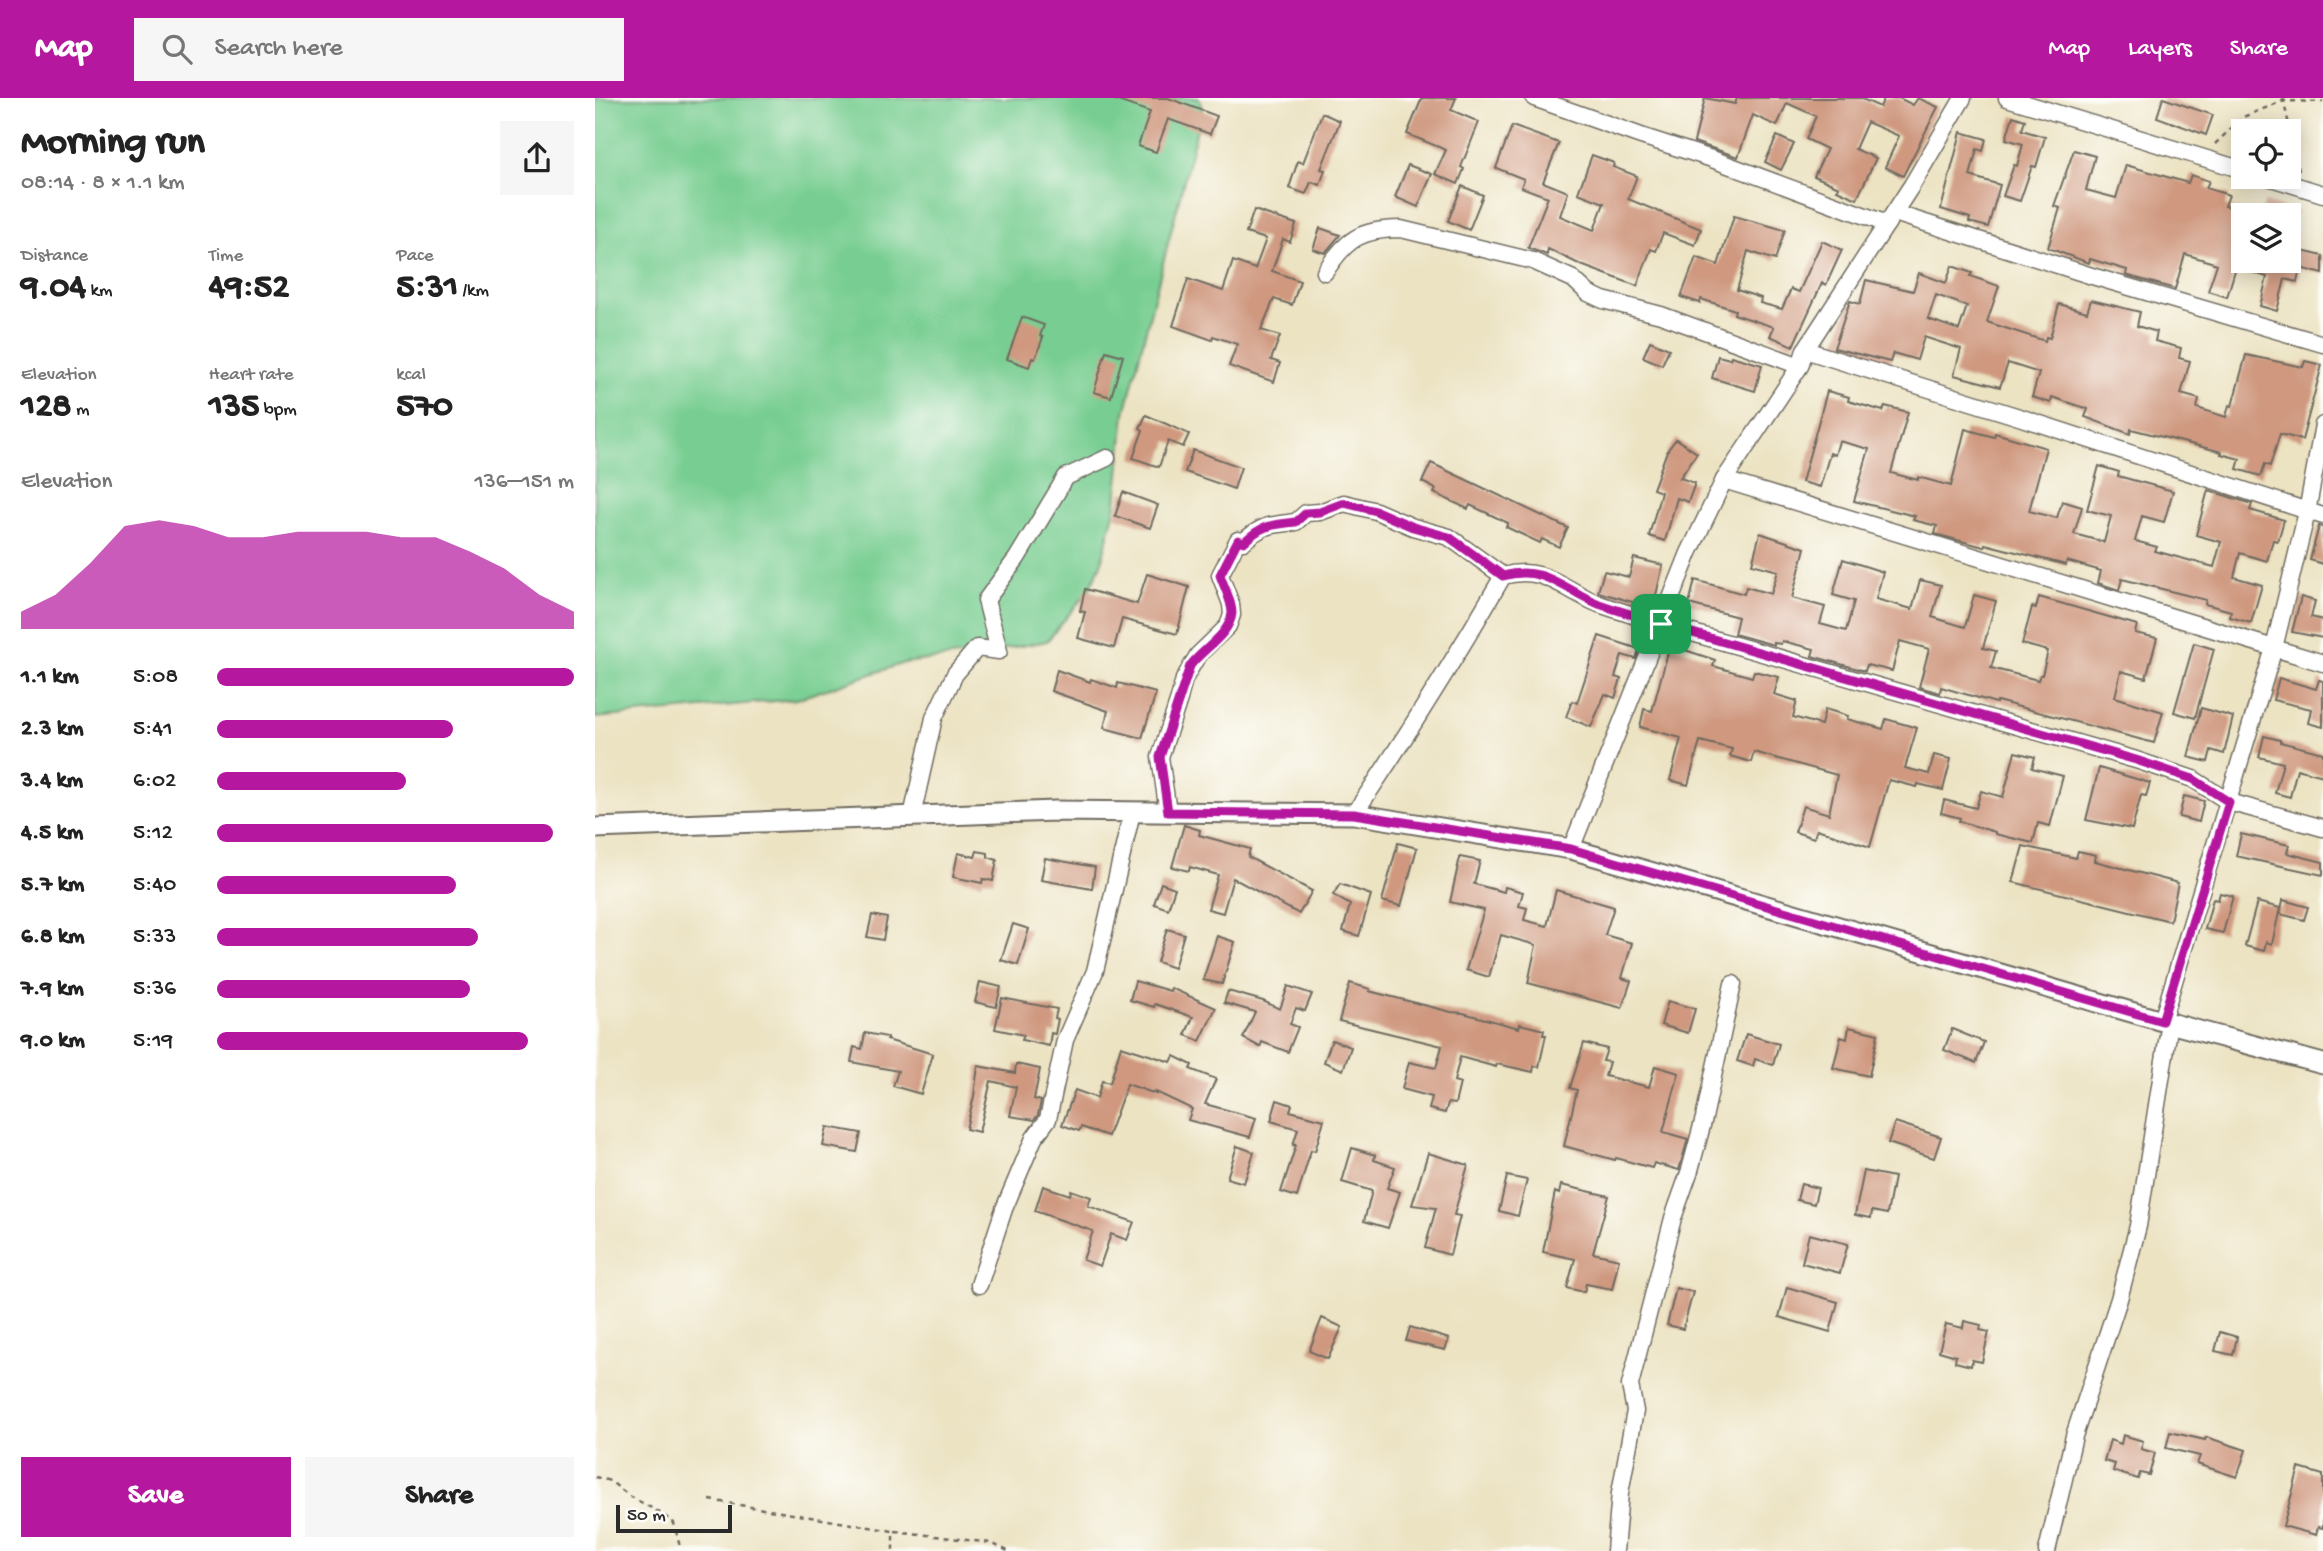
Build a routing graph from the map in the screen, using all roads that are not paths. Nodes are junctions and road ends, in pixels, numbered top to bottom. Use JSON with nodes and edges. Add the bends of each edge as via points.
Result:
{"nodes":[{"id":1,"x":1534,"y":98,"type":"edge"},
{"id":2,"x":1963,"y":98,"type":"edge"},
{"id":3,"x":2007,"y":98,"type":"edge"},
{"id":4,"x":2231,"y":166,"type":"edge"},
{"id":5,"x":2301,"y":187,"type":"edge"},
{"id":6,"x":2323,"y":194,"type":"edge"},
{"id":7,"x":1890,"y":219,"type":"junction"},
{"id":8,"x":1325,"y":272,"type":"dead end"},
{"id":9,"x":2323,"y":344,"type":"edge"},
{"id":10,"x":1805,"y":350,"type":"junction"},
{"id":11,"x":1800,"y":366,"type":"junction"},
{"id":12,"x":2323,"y":425,"type":"edge"},
{"id":13,"x":1107,"y":458,"type":"dead end"},
{"id":14,"x":1724,"y":480,"type":"junction"},
{"id":15,"x":2315,"y":514,"type":"edge"},
{"id":16,"x":1503,"y":576,"type":"junction"},
{"id":17,"x":1661,"y":624,"type":"junction"},
{"id":18,"x":2274,"y":649,"type":"junction"},
{"id":19,"x":2323,"y":663,"type":"edge"},
{"id":20,"x":2229,"y":802,"type":"junction"},
{"id":21,"x":1132,"y":812,"type":"junction"},
{"id":22,"x":1168,"y":812,"type":"junction"},
{"id":23,"x":1354,"y":814,"type":"junction"},
{"id":24,"x":912,"y":816,"type":"junction"},
{"id":25,"x":595,"y":828,"type":"edge"},
{"id":26,"x":2323,"y":828,"type":"edge"},
{"id":27,"x":1571,"y":849,"type":"junction"},
{"id":28,"x":1733,"y":984,"type":"dead end"},
{"id":29,"x":2166,"y":1021,"type":"junction"},
{"id":30,"x":2323,"y":1064,"type":"edge"},
{"id":31,"x":979,"y":1285,"type":"dead end"},
{"id":32,"x":1615,"y":1551,"type":"edge"},
{"id":33,"x":2047,"y":1551,"type":"edge"}],
"edges":[{"from":1,"to":7,"type":"street"},
{"from":2,"to":7,"type":"street"},
{"from":3,"to":4,"type":"street"},
{"from":5,"to":6,"type":"street"},
{"from":7,"to":9,"type":"street"},
{"from":7,"to":10,"type":"street"},
{"from":8,"to":11,"type":"street","via":[[1351,239],[1382,229],[1401,229],[1532,261],[1573,279],[1603,300],[1661,315]]},
{"from":10,"to":11,"type":"street"},
{"from":10,"to":15,"type":"street"},
{"from":11,"to":14,"type":"street"},
{"from":12,"to":15,"type":"street"},
{"from":13,"to":24,"type":"street","via":[[1066,477],[986,600],[999,651],[977,648],[955,674],[934,718]]},
{"from":14,"to":17,"type":"street"},
{"from":14,"to":18,"type":"street"},
{"from":15,"to":18,"type":"street"},
{"from":16,"to":17,"type":"street","via":[[1518,572],[1548,577],[1596,603]]},
{"from":16,"to":22,"type":"street","via":[[1449,537],[1344,503],[1306,513],[1296,522],[1270,524],[1244,542],[1238,540],[1220,575],[1232,615],[1228,626],[1190,666],[1160,757]]},
{"from":16,"to":23,"type":"street"},
{"from":17,"to":20,"type":"street","via":[[2136,760],[2193,779]]},
{"from":17,"to":27,"type":"street"},
{"from":18,"to":19,"type":"street"},
{"from":18,"to":20,"type":"street"},
{"from":20,"to":26,"type":"street"},
{"from":20,"to":29,"type":"street"},
{"from":21,"to":22,"type":"street"},
{"from":21,"to":24,"type":"street"},
{"from":21,"to":31,"type":"street","via":[[1095,971],[1065,1040],[1048,1119],[1034,1138],[1000,1219]]},
{"from":22,"to":23,"type":"street"},
{"from":23,"to":27,"type":"street"},
{"from":24,"to":25,"type":"street"},
{"from":27,"to":29,"type":"street"},
{"from":28,"to":32,"type":"street","via":[[1704,1118],[1630,1385],[1635,1410]]},
{"from":29,"to":30,"type":"street"},
{"from":29,"to":33,"type":"street","via":[[2139,1226],[2074,1436]]}]}
